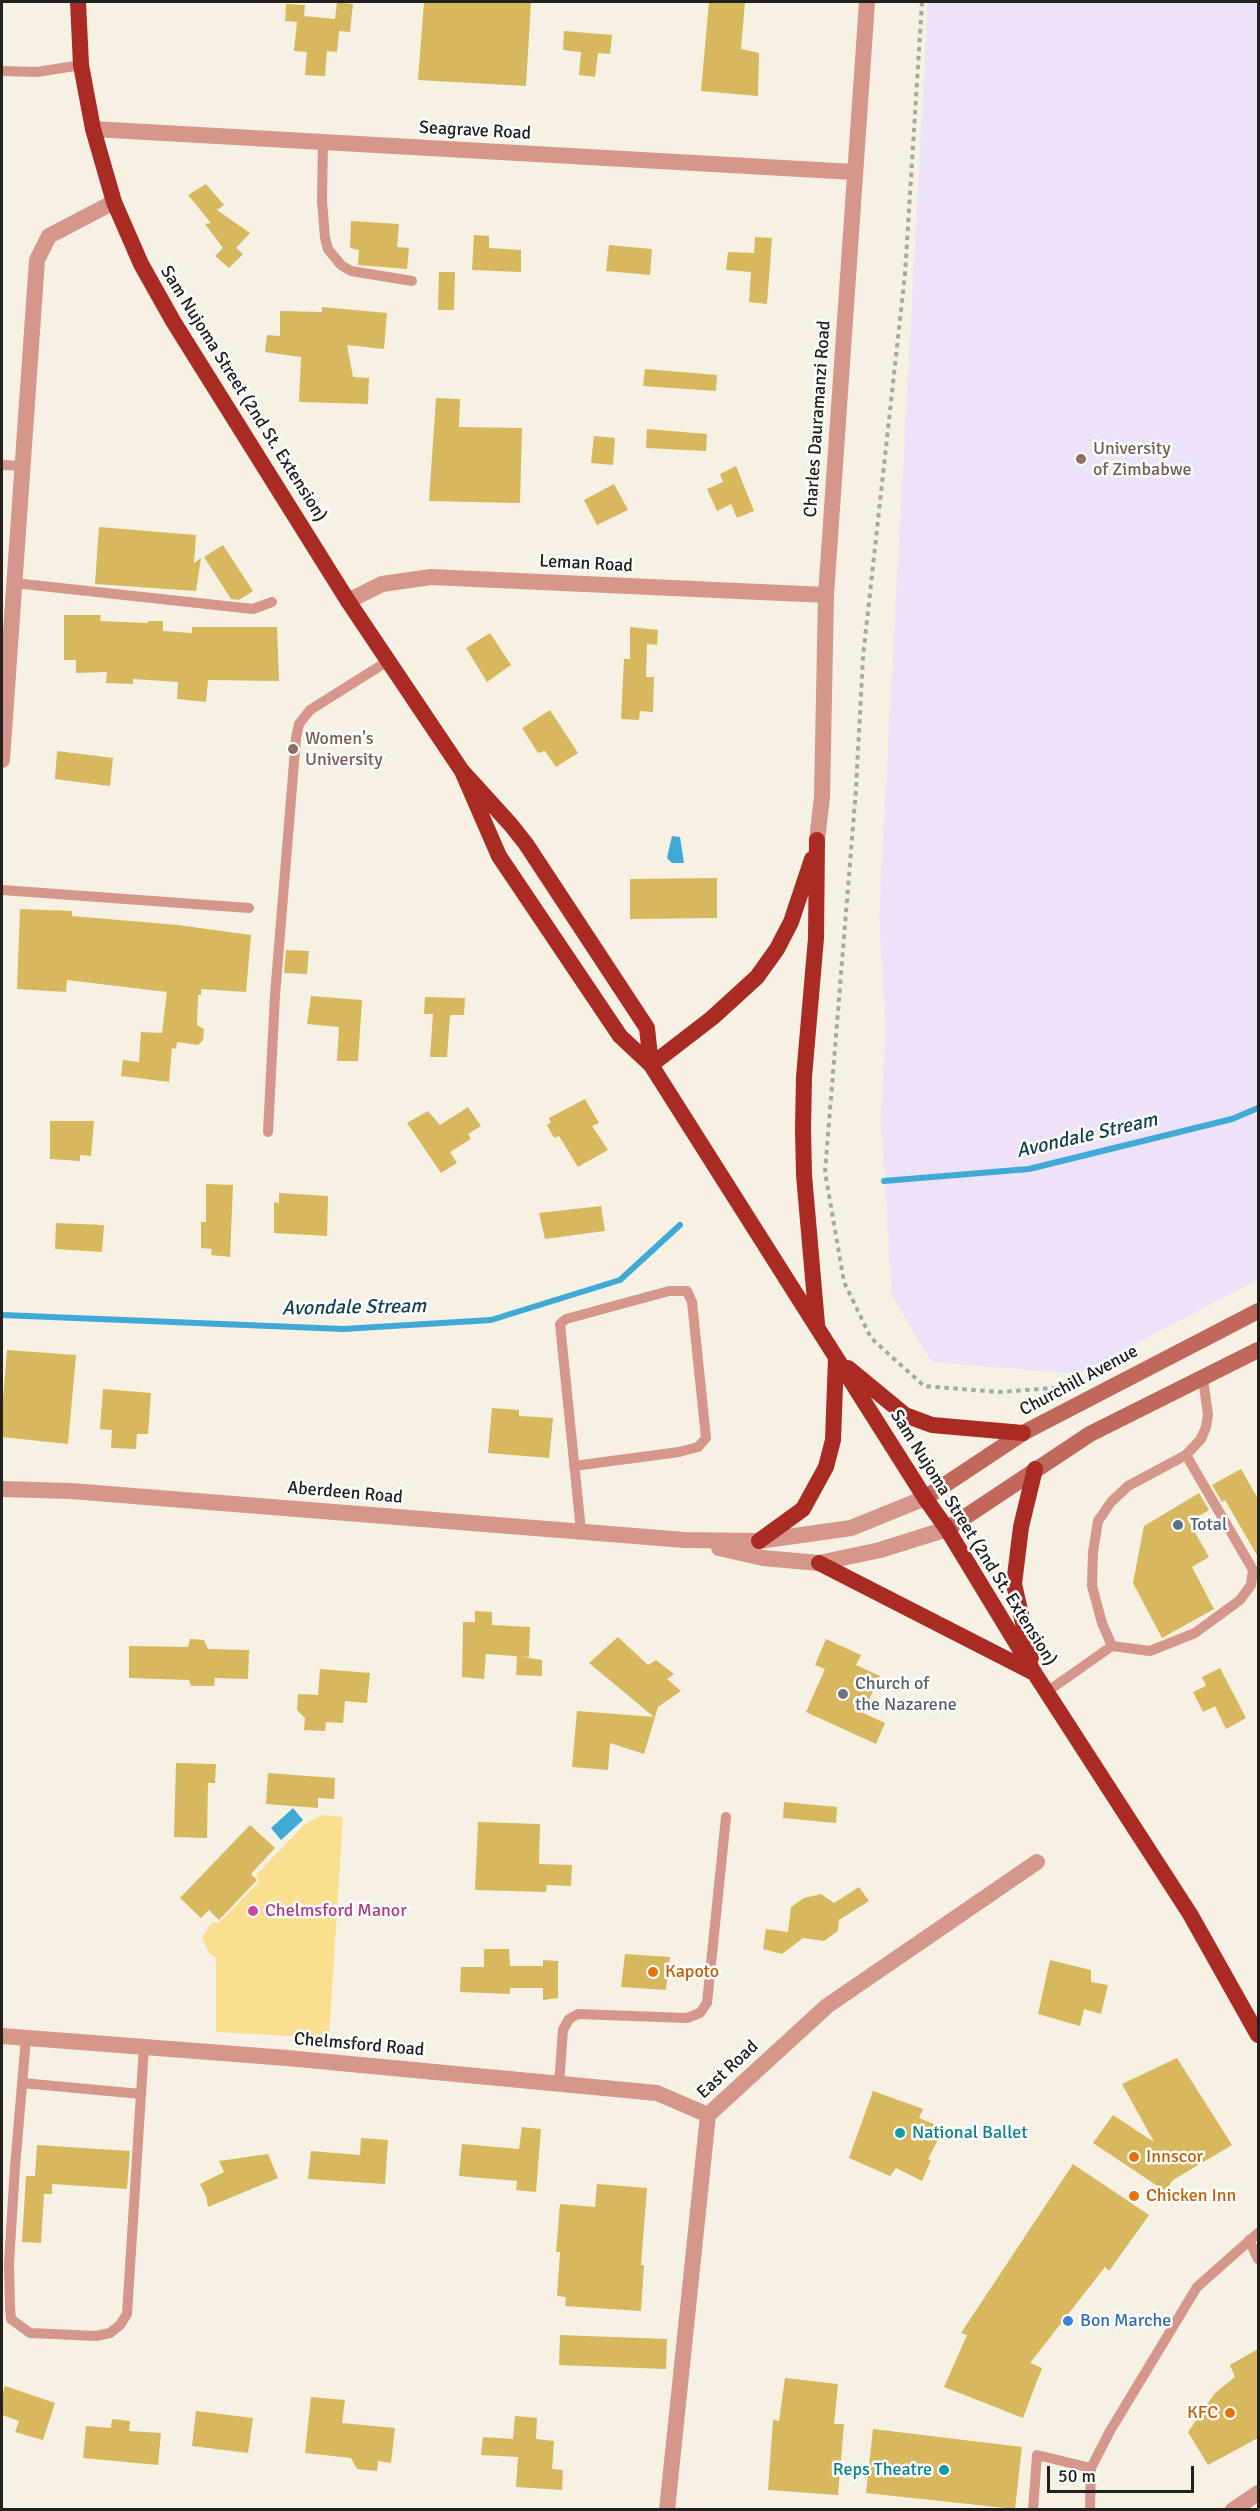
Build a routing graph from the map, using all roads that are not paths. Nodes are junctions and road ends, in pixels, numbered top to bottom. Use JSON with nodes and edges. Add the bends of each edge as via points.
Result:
{"nodes":[{"id":1,"x":78,"y":2,"type":"edge"},
{"id":2,"x":867,"y":2,"type":"edge"},
{"id":3,"x":81,"y":66,"type":"junction"},
{"id":4,"x":2,"y":71,"type":"edge"},
{"id":5,"x":93,"y":129,"type":"junction"},
{"id":6,"x":323,"y":142,"type":"junction"},
{"id":7,"x":854,"y":172,"type":"junction"},
{"id":8,"x":114,"y":202,"type":"junction"},
{"id":9,"x":412,"y":281,"type":"dead end"},
{"id":10,"x":2,"y":465,"type":"edge"},
{"id":11,"x":23,"y":466,"type":"junction"},
{"id":12,"x":14,"y":583,"type":"junction"},
{"id":13,"x":826,"y":595,"type":"junction"},
{"id":14,"x":348,"y":601,"type":"junction"},
{"id":15,"x":272,"y":602,"type":"dead end"},
{"id":16,"x":388,"y":661,"type":"junction"},
{"id":17,"x":2,"y":760,"type":"edge"},
{"id":18,"x":462,"y":771,"type":"junction"},
{"id":19,"x":817,"y":840,"type":"junction"},
{"id":20,"x":2,"y":890,"type":"edge"},
{"id":21,"x":249,"y":908,"type":"dead end"},
{"id":22,"x":651,"y":1065,"type":"junction"},
{"id":23,"x":268,"y":1132,"type":"dead end"},
{"id":24,"x":1258,"y":1311,"type":"edge"},
{"id":25,"x":818,"y":1326,"type":"junction"},
{"id":26,"x":1258,"y":1350,"type":"edge"},
{"id":27,"x":836,"y":1358,"type":"junction"},
{"id":28,"x":1203,"y":1379,"type":"junction"},
{"id":29,"x":1023,"y":1433,"type":"junction"},
{"id":30,"x":1186,"y":1455,"type":"junction"},
{"id":31,"x":574,"y":1466,"type":"junction"},
{"id":32,"x":1035,"y":1469,"type":"junction"},
{"id":33,"x":2,"y":1489,"type":"edge"},
{"id":34,"x":925,"y":1498,"type":"junction"},
{"id":35,"x":947,"y":1529,"type":"junction"},
{"id":36,"x":581,"y":1531,"type":"junction"},
{"id":37,"x":685,"y":1540,"type":"junction"},
{"id":38,"x":759,"y":1541,"type":"junction"},
{"id":39,"x":819,"y":1563,"type":"junction"},
{"id":40,"x":1112,"y":1646,"type":"junction"},
{"id":41,"x":1035,"y":1674,"type":"junction"},
{"id":42,"x":1048,"y":1691,"type":"junction"},
{"id":43,"x":726,"y":1817,"type":"dead end"},
{"id":44,"x":1037,"y":1862,"type":"dead end"},
{"id":45,"x":1258,"y":2035,"type":"edge"},
{"id":46,"x":2,"y":2036,"type":"edge"},
{"id":47,"x":26,"y":2038,"type":"junction"},
{"id":48,"x":144,"y":2047,"type":"junction"},
{"id":49,"x":22,"y":2083,"type":"junction"},
{"id":50,"x":558,"y":2084,"type":"junction"},
{"id":51,"x":141,"y":2094,"type":"junction"},
{"id":52,"x":708,"y":2115,"type":"junction"},
{"id":53,"x":1258,"y":2233,"type":"edge"},
{"id":54,"x":1249,"y":2240,"type":"junction"},
{"id":55,"x":1258,"y":2259,"type":"edge"},
{"id":56,"x":1091,"y":2468,"type":"junction"},
{"id":57,"x":1258,"y":2493,"type":"edge"},
{"id":58,"x":667,"y":2510,"type":"edge"},
{"id":59,"x":1033,"y":2510,"type":"edge"},
{"id":60,"x":1090,"y":2510,"type":"edge"},
{"id":61,"x":1233,"y":2510,"type":"edge"}],
"edges":[{"from":1,"to":3,"type":"highway","name":"Sam Nujoma Street (2nd St. Extension)"},
{"from":2,"to":7,"type":"street","name":"Charles Dauramanzi Road"},
{"from":3,"to":4,"type":"lane","via":[[37,72]]},
{"from":3,"to":5,"type":"highway","name":"Sam Nujoma Street (2nd St. Extension)"},
{"from":5,"to":6,"type":"street","name":"Seagrave Road"},
{"from":5,"to":8,"type":"highway","name":"Sam Nujoma Street (2nd St. Extension)"},
{"from":6,"to":7,"type":"street","name":"Seagrave Road"},
{"from":6,"to":9,"type":"lane","via":[[322,201],[328,249],[351,271]]},
{"from":7,"to":13,"type":"street","name":"Charles Dauramanzi Road"},
{"from":8,"to":11,"type":"street","via":[[49,236],[37,260]]},
{"from":8,"to":14,"type":"highway","name":"Sam Nujoma Street (2nd St. Extension)","via":[[141,264],[174,321]]},
{"from":10,"to":11,"type":"lane"},
{"from":11,"to":12,"type":"street"},
{"from":12,"to":15,"type":"lane","via":[[253,609]]},
{"from":12,"to":17,"type":"street"},
{"from":13,"to":14,"type":"street","name":"Leman Road","via":[[431,577],[382,584]]},
{"from":13,"to":19,"type":"street","name":"Charles Dauramanzi Road","via":[[822,797]]},
{"from":14,"to":16,"type":"highway","name":"Sam Nujoma Street (2nd St. Extension)"},
{"from":16,"to":18,"type":"highway","name":"Sam Nujoma Street (2nd St. Extension)"},
{"from":16,"to":23,"type":"lane","via":[[310,710],[299,724],[275,995]]},
{"from":18,"to":22,"type":"highway","name":"Sam Nujoma Street (2nd St. Extension)","via":[[499,856],[620,1036]]},
{"from":18,"to":22,"type":"highway","name":"Sam Nujoma Street (2nd St. Extension)","via":[[526,844],[647,1028]]},
{"from":19,"to":22,"type":"highway","via":[[791,922],[757,977]]},
{"from":19,"to":25,"type":"highway","via":[[816,938],[803,1129]]},
{"from":20,"to":21,"type":"lane"},
{"from":22,"to":25,"type":"highway","name":"Sam Nujoma Street (2nd St. Extension)"},
{"from":24,"to":29,"type":"main road","name":"Churchill Avenue"},
{"from":25,"to":27,"type":"highway","name":"Sam Nujoma Street (2nd St. Extension)"},
{"from":26,"to":28,"type":"main road"},
{"from":27,"to":29,"type":"highway","via":[[905,1415],[932,1425]]},
{"from":27,"to":34,"type":"highway","name":"Sam Nujoma Street (2nd St. Extension)"},
{"from":27,"to":38,"type":"highway","via":[[833,1440],[826,1467],[803,1509]]},
{"from":28,"to":30,"type":"lane","via":[[1206,1427]]},
{"from":28,"to":32,"type":"main road","via":[[1090,1434]]},
{"from":29,"to":34,"type":"main road","name":"Churchill Avenue"},
{"from":30,"to":40,"type":"lane","via":[[1128,1486],[1098,1521],[1092,1586]]},
{"from":30,"to":40,"type":"lane","via":[[1253,1570],[1251,1585],[1240,1600],[1195,1633],[1150,1651]]},
{"from":31,"to":31,"type":"lane","via":[[560,1323],[669,1291],[687,1291],[692,1302],[706,1438],[698,1447],[679,1452]]},
{"from":31,"to":36,"type":"lane"},
{"from":32,"to":35,"type":"main road"},
{"from":32,"to":41,"type":"highway","via":[[1021,1527],[1014,1584]]},
{"from":33,"to":36,"type":"street","name":"Aberdeen Road"},
{"from":34,"to":35,"type":"highway","name":"Sam Nujoma Street (2nd St. Extension)"},
{"from":34,"to":38,"type":"street","name":"Aberdeen Road","via":[[851,1528]]},
{"from":35,"to":39,"type":"street","name":"Aberdeen Road","via":[[880,1550]]},
{"from":35,"to":41,"type":"highway","name":"Sam Nujoma Street (2nd St. Extension)"},
{"from":36,"to":37,"type":"street","name":"Aberdeen Road"},
{"from":37,"to":38,"type":"street","name":"Aberdeen Road"},
{"from":37,"to":39,"type":"street","name":"Aberdeen Road","via":[[763,1558]]},
{"from":39,"to":41,"type":"highway"},
{"from":40,"to":42,"type":"lane"},
{"from":41,"to":42,"type":"highway","name":"Sam Nujoma Street (2nd St. Extension)"},
{"from":42,"to":45,"type":"highway","name":"Sam Nujoma Street (2nd St. Extension)","via":[[1190,1914]]},
{"from":43,"to":50,"type":"lane","via":[[706,2003],[700,2013],[687,2018],[578,2014],[569,2019],[564,2030]]},
{"from":44,"to":52,"type":"street","name":"East Road","via":[[827,2006]]},
{"from":46,"to":47,"type":"street","name":"Chelmsford Road"},
{"from":47,"to":48,"type":"street","name":"Chelmsford Road"},
{"from":47,"to":49,"type":"lane"},
{"from":48,"to":50,"type":"street","name":"Chelmsford Road"},
{"from":48,"to":51,"type":"lane"},
{"from":49,"to":51,"type":"lane"},
{"from":49,"to":51,"type":"lane","via":[[10,2319],[30,2333],[96,2336],[110,2333],[126,2314]]},
{"from":50,"to":52,"type":"street","name":"Chelmsford Road","via":[[657,2093]]},
{"from":52,"to":58,"type":"street","name":"East Road"},
{"from":53,"to":54,"type":"lane"},
{"from":54,"to":55,"type":"lane"},
{"from":54,"to":56,"type":"lane","via":[[1197,2287]]},
{"from":56,"to":59,"type":"lane","via":[[1038,2455]]},
{"from":56,"to":60,"type":"lane"},
{"from":57,"to":61,"type":"street"}]}
